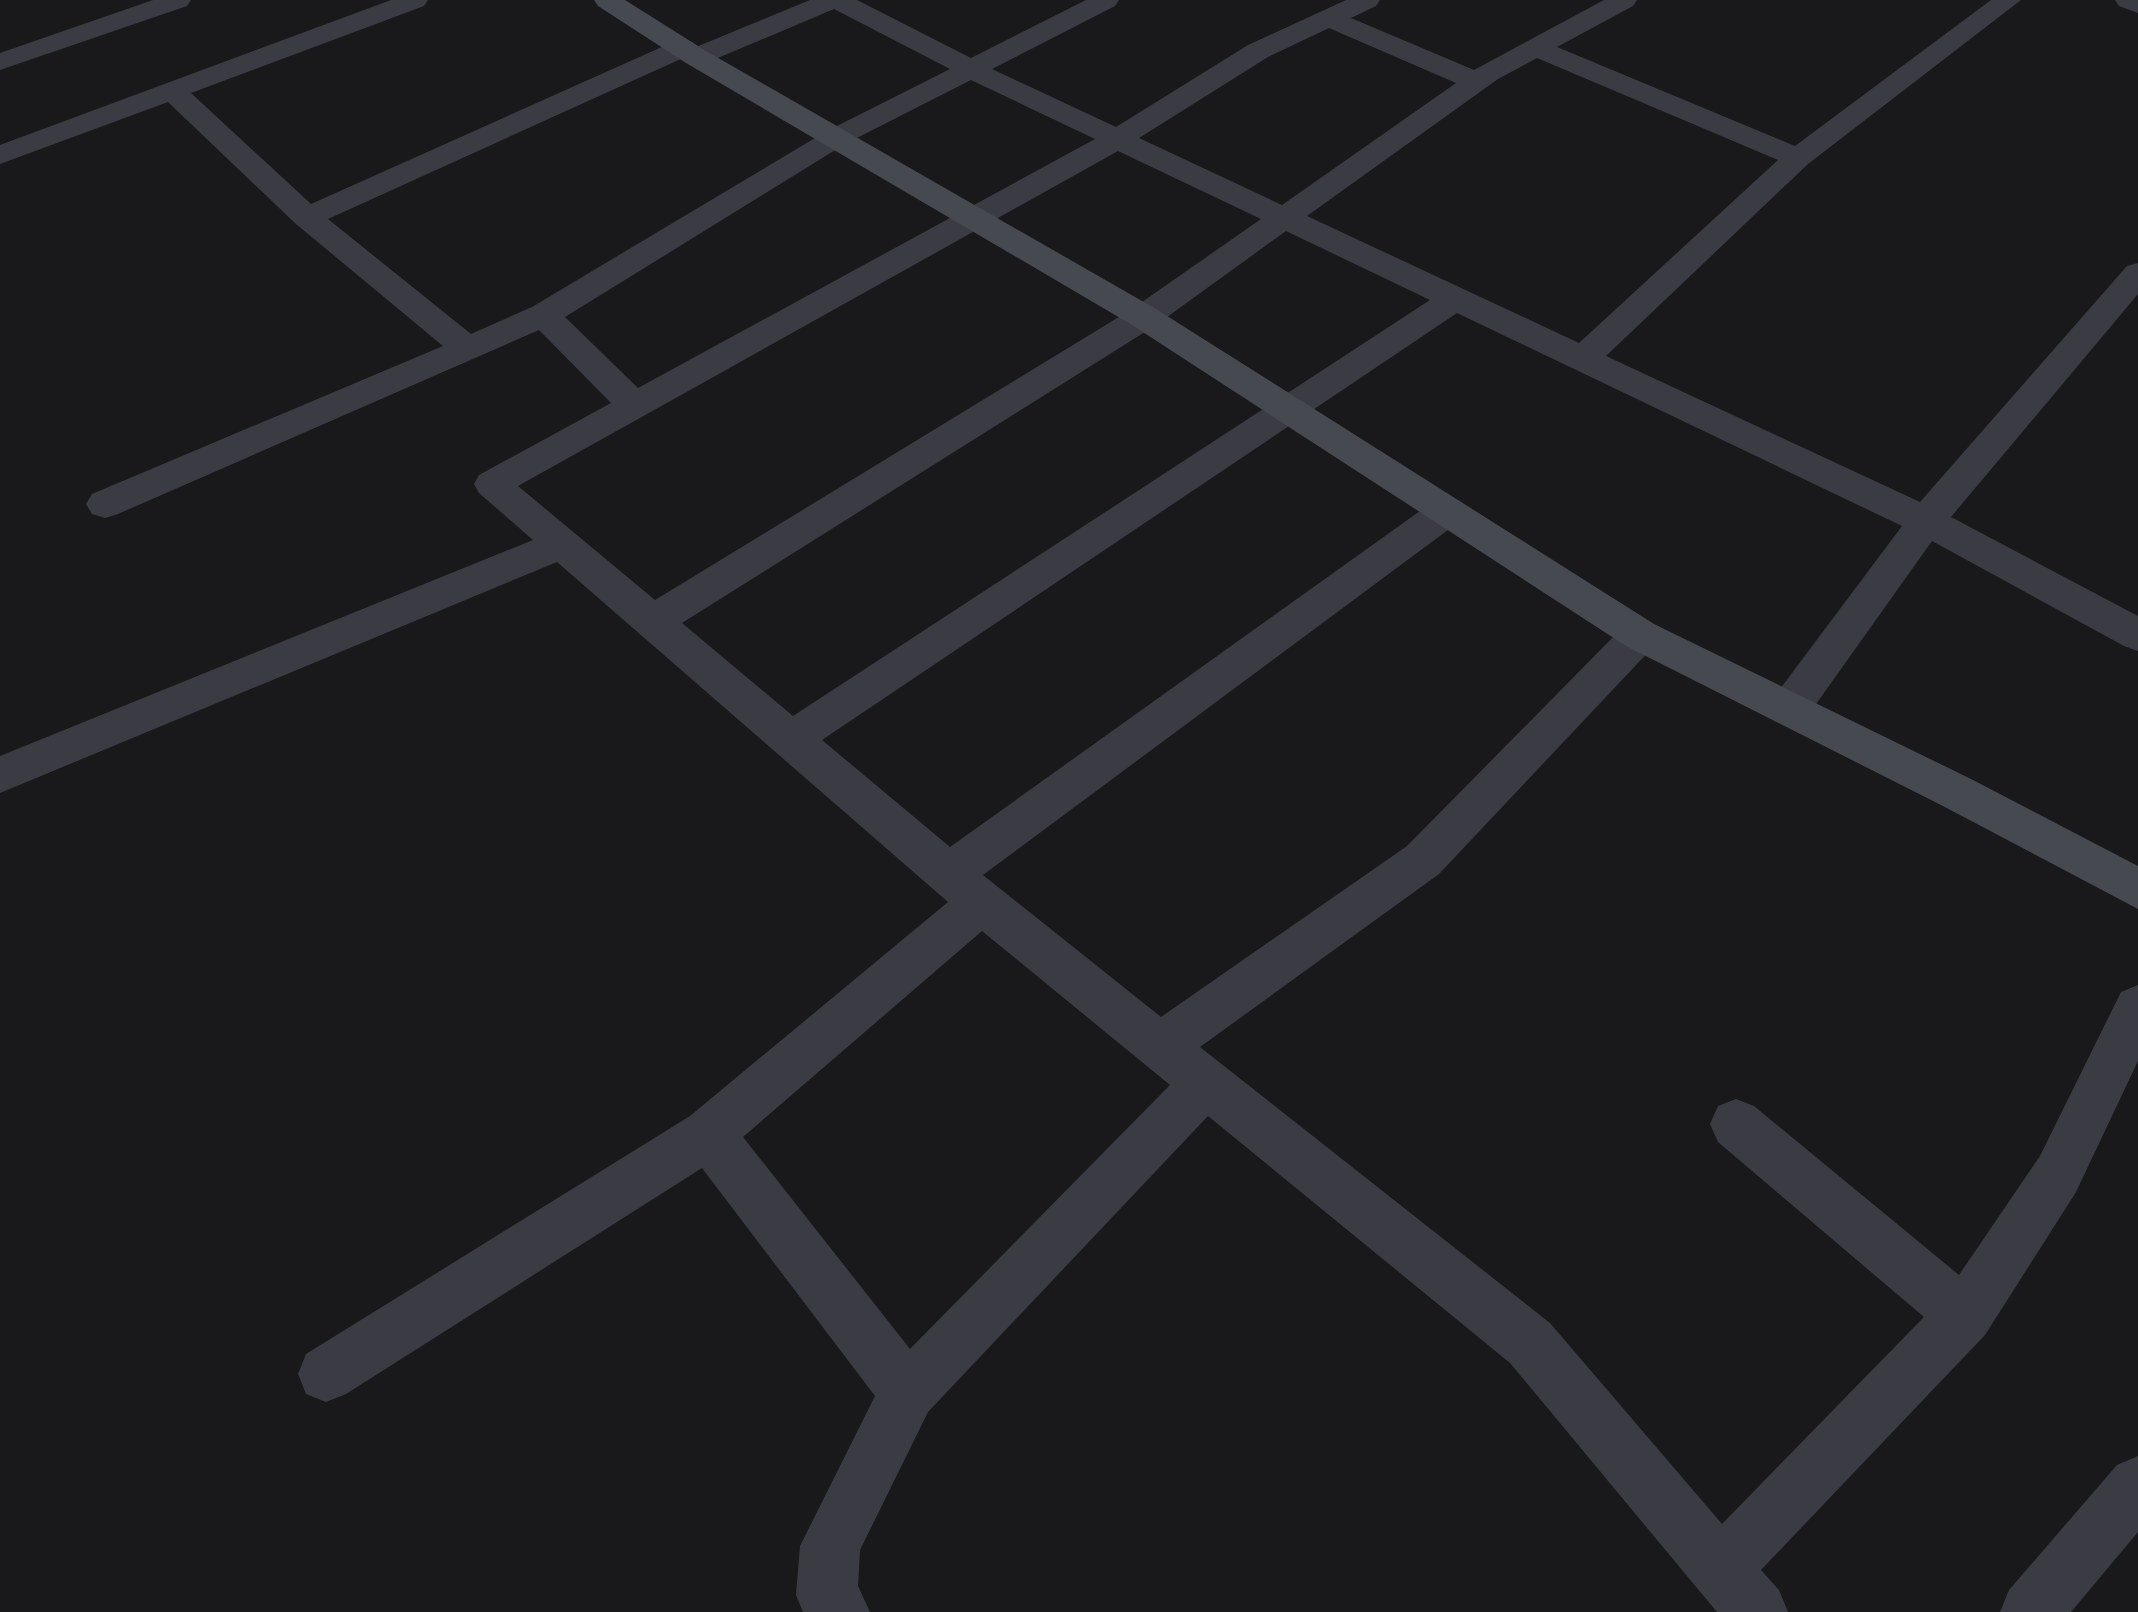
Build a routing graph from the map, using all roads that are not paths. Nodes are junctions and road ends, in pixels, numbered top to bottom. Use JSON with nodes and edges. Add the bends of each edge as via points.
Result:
{"nodes":[{"id":1,"x":178,"y":0,"type":"edge"},
{"id":2,"x":415,"y":0,"type":"edge"},
{"id":3,"x":607,"y":0,"type":"edge"},
{"id":4,"x":834,"y":0,"type":"edge"},
{"id":5,"x":1106,"y":0,"type":"edge"},
{"id":6,"x":1367,"y":0,"type":"edge"},
{"id":7,"x":1624,"y":0,"type":"edge"},
{"id":8,"x":2008,"y":0,"type":"edge"},
{"id":9,"x":2128,"y":0,"type":"edge"},
{"id":10,"x":2138,"y":5,"type":"edge"},
{"id":11,"x":1329,"y":18,"type":"junction"},
{"id":12,"x":1535,"y":47,"type":"junction"},
{"id":13,"x":689,"y":52,"type":"junction"},
{"id":14,"x":0,"y":62,"type":"edge"},
{"id":15,"x":968,"y":68,"type":"junction"},
{"id":16,"x":1475,"y":81,"type":"junction"},
{"id":17,"x":172,"y":91,"type":"junction"},
{"id":18,"x":835,"y":138,"type":"junction"},
{"id":19,"x":1117,"y":139,"type":"junction"},
{"id":20,"x":5,"y":148,"type":"edge"},
{"id":21,"x":1798,"y":158,"type":"junction"},
{"id":22,"x":307,"y":217,"type":"junction"},
{"id":23,"x":973,"y":218,"type":"junction"},
{"id":24,"x":1286,"y":219,"type":"junction"},
{"id":25,"x":2138,"y":273,"type":"edge"},
{"id":26,"x":1455,"y":299,"type":"junction"},
{"id":27,"x":544,"y":315,"type":"junction"},
{"id":28,"x":1144,"y":317,"type":"junction"},
{"id":29,"x":467,"y":348,"type":"junction"},
{"id":30,"x":1581,"y":360,"type":"junction"},
{"id":31,"x":634,"y":405,"type":"junction"},
{"id":32,"x":1290,"y":410,"type":"junction"},
{"id":33,"x":105,"y":504,"type":"dead end"},
{"id":34,"x":1447,"y":511,"type":"junction"},
{"id":35,"x":1926,"y":521,"type":"junction"},
{"id":36,"x":562,"y":544,"type":"junction"},
{"id":37,"x":653,"y":621,"type":"junction"},
{"id":38,"x":1640,"y":635,"type":"junction"},
{"id":39,"x":2138,"y":635,"type":"edge"},
{"id":40,"x":1789,"y":709,"type":"junction"},
{"id":41,"x":791,"y":739,"type":"junction"},
{"id":42,"x":0,"y":775,"type":"edge"},
{"id":43,"x":965,"y":888,"type":"junction"},
{"id":44,"x":2138,"y":889,"type":"edge"},
{"id":45,"x":2138,"y":1008,"type":"edge"},
{"id":46,"x":1161,"y":1046,"type":"junction"},
{"id":47,"x":1206,"y":1083,"type":"junction"},
{"id":48,"x":1736,"y":1124,"type":"dead end"},
{"id":49,"x":708,"y":1134,"type":"junction"},
{"id":50,"x":1965,"y":1315,"type":"junction"},
{"id":51,"x":326,"y":1374,"type":"dead end"},
{"id":52,"x":908,"y":1392,"type":"junction"},
{"id":53,"x":2138,"y":1486,"type":"edge"},
{"id":54,"x":1721,"y":1568,"type":"junction"},
{"id":55,"x":839,"y":1612,"type":"edge"},
{"id":56,"x":1757,"y":1612,"type":"edge"},
{"id":57,"x":2031,"y":1612,"type":"edge"}],
"edges":[{"from":1,"to":14,"type":"street","via":[[98,16]]},
{"from":2,"to":17,"type":"street"},
{"from":3,"to":13,"type":"main road"},
{"from":4,"to":13,"type":"street"},
{"from":4,"to":15,"type":"street"},
{"from":5,"to":15,"type":"street"},
{"from":6,"to":11,"type":"street"},
{"from":7,"to":12,"type":"street"},
{"from":8,"to":21,"type":"street"},
{"from":9,"to":10,"type":"street"},
{"from":11,"to":16,"type":"street"},
{"from":11,"to":19,"type":"street","via":[[1258,51]]},
{"from":12,"to":16,"type":"street"},
{"from":12,"to":21,"type":"street"},
{"from":13,"to":18,"type":"main road"},
{"from":13,"to":22,"type":"street"},
{"from":15,"to":18,"type":"street"},
{"from":15,"to":19,"type":"street"},
{"from":16,"to":24,"type":"street"},
{"from":17,"to":20,"type":"street"},
{"from":17,"to":22,"type":"street"},
{"from":18,"to":23,"type":"main road"},
{"from":18,"to":27,"type":"street"},
{"from":19,"to":23,"type":"street"},
{"from":19,"to":24,"type":"street"},
{"from":21,"to":30,"type":"street"},
{"from":22,"to":29,"type":"street"},
{"from":23,"to":28,"type":"main road"},
{"from":23,"to":31,"type":"street"},
{"from":24,"to":26,"type":"street"},
{"from":24,"to":28,"type":"street"},
{"from":25,"to":35,"type":"street"},
{"from":26,"to":30,"type":"street"},
{"from":26,"to":32,"type":"street"},
{"from":27,"to":29,"type":"street"},
{"from":27,"to":31,"type":"street"},
{"from":28,"to":32,"type":"main road"},
{"from":28,"to":37,"type":"street"},
{"from":29,"to":33,"type":"street"},
{"from":30,"to":35,"type":"street"},
{"from":31,"to":36,"type":"street","via":[[492,484]]},
{"from":32,"to":34,"type":"main road"},
{"from":32,"to":41,"type":"street"},
{"from":34,"to":38,"type":"main road"},
{"from":34,"to":43,"type":"street"},
{"from":35,"to":39,"type":"street"},
{"from":35,"to":40,"type":"street"},
{"from":36,"to":37,"type":"street"},
{"from":36,"to":42,"type":"street"},
{"from":37,"to":41,"type":"street"},
{"from":38,"to":40,"type":"main road"},
{"from":38,"to":46,"type":"street","via":[[1423,860]]},
{"from":40,"to":44,"type":"main road"},
{"from":41,"to":43,"type":"street"},
{"from":43,"to":46,"type":"street"},
{"from":43,"to":49,"type":"street"},
{"from":45,"to":50,"type":"street","via":[[2058,1174]]},
{"from":46,"to":47,"type":"street"},
{"from":47,"to":52,"type":"street"},
{"from":47,"to":54,"type":"street","via":[[1530,1343]]},
{"from":48,"to":50,"type":"street"},
{"from":49,"to":51,"type":"street"},
{"from":49,"to":52,"type":"street"},
{"from":50,"to":54,"type":"street"},
{"from":52,"to":55,"type":"street","via":[[830,1546],[827,1595]]},
{"from":53,"to":57,"type":"street"},
{"from":54,"to":56,"type":"street"}]}
